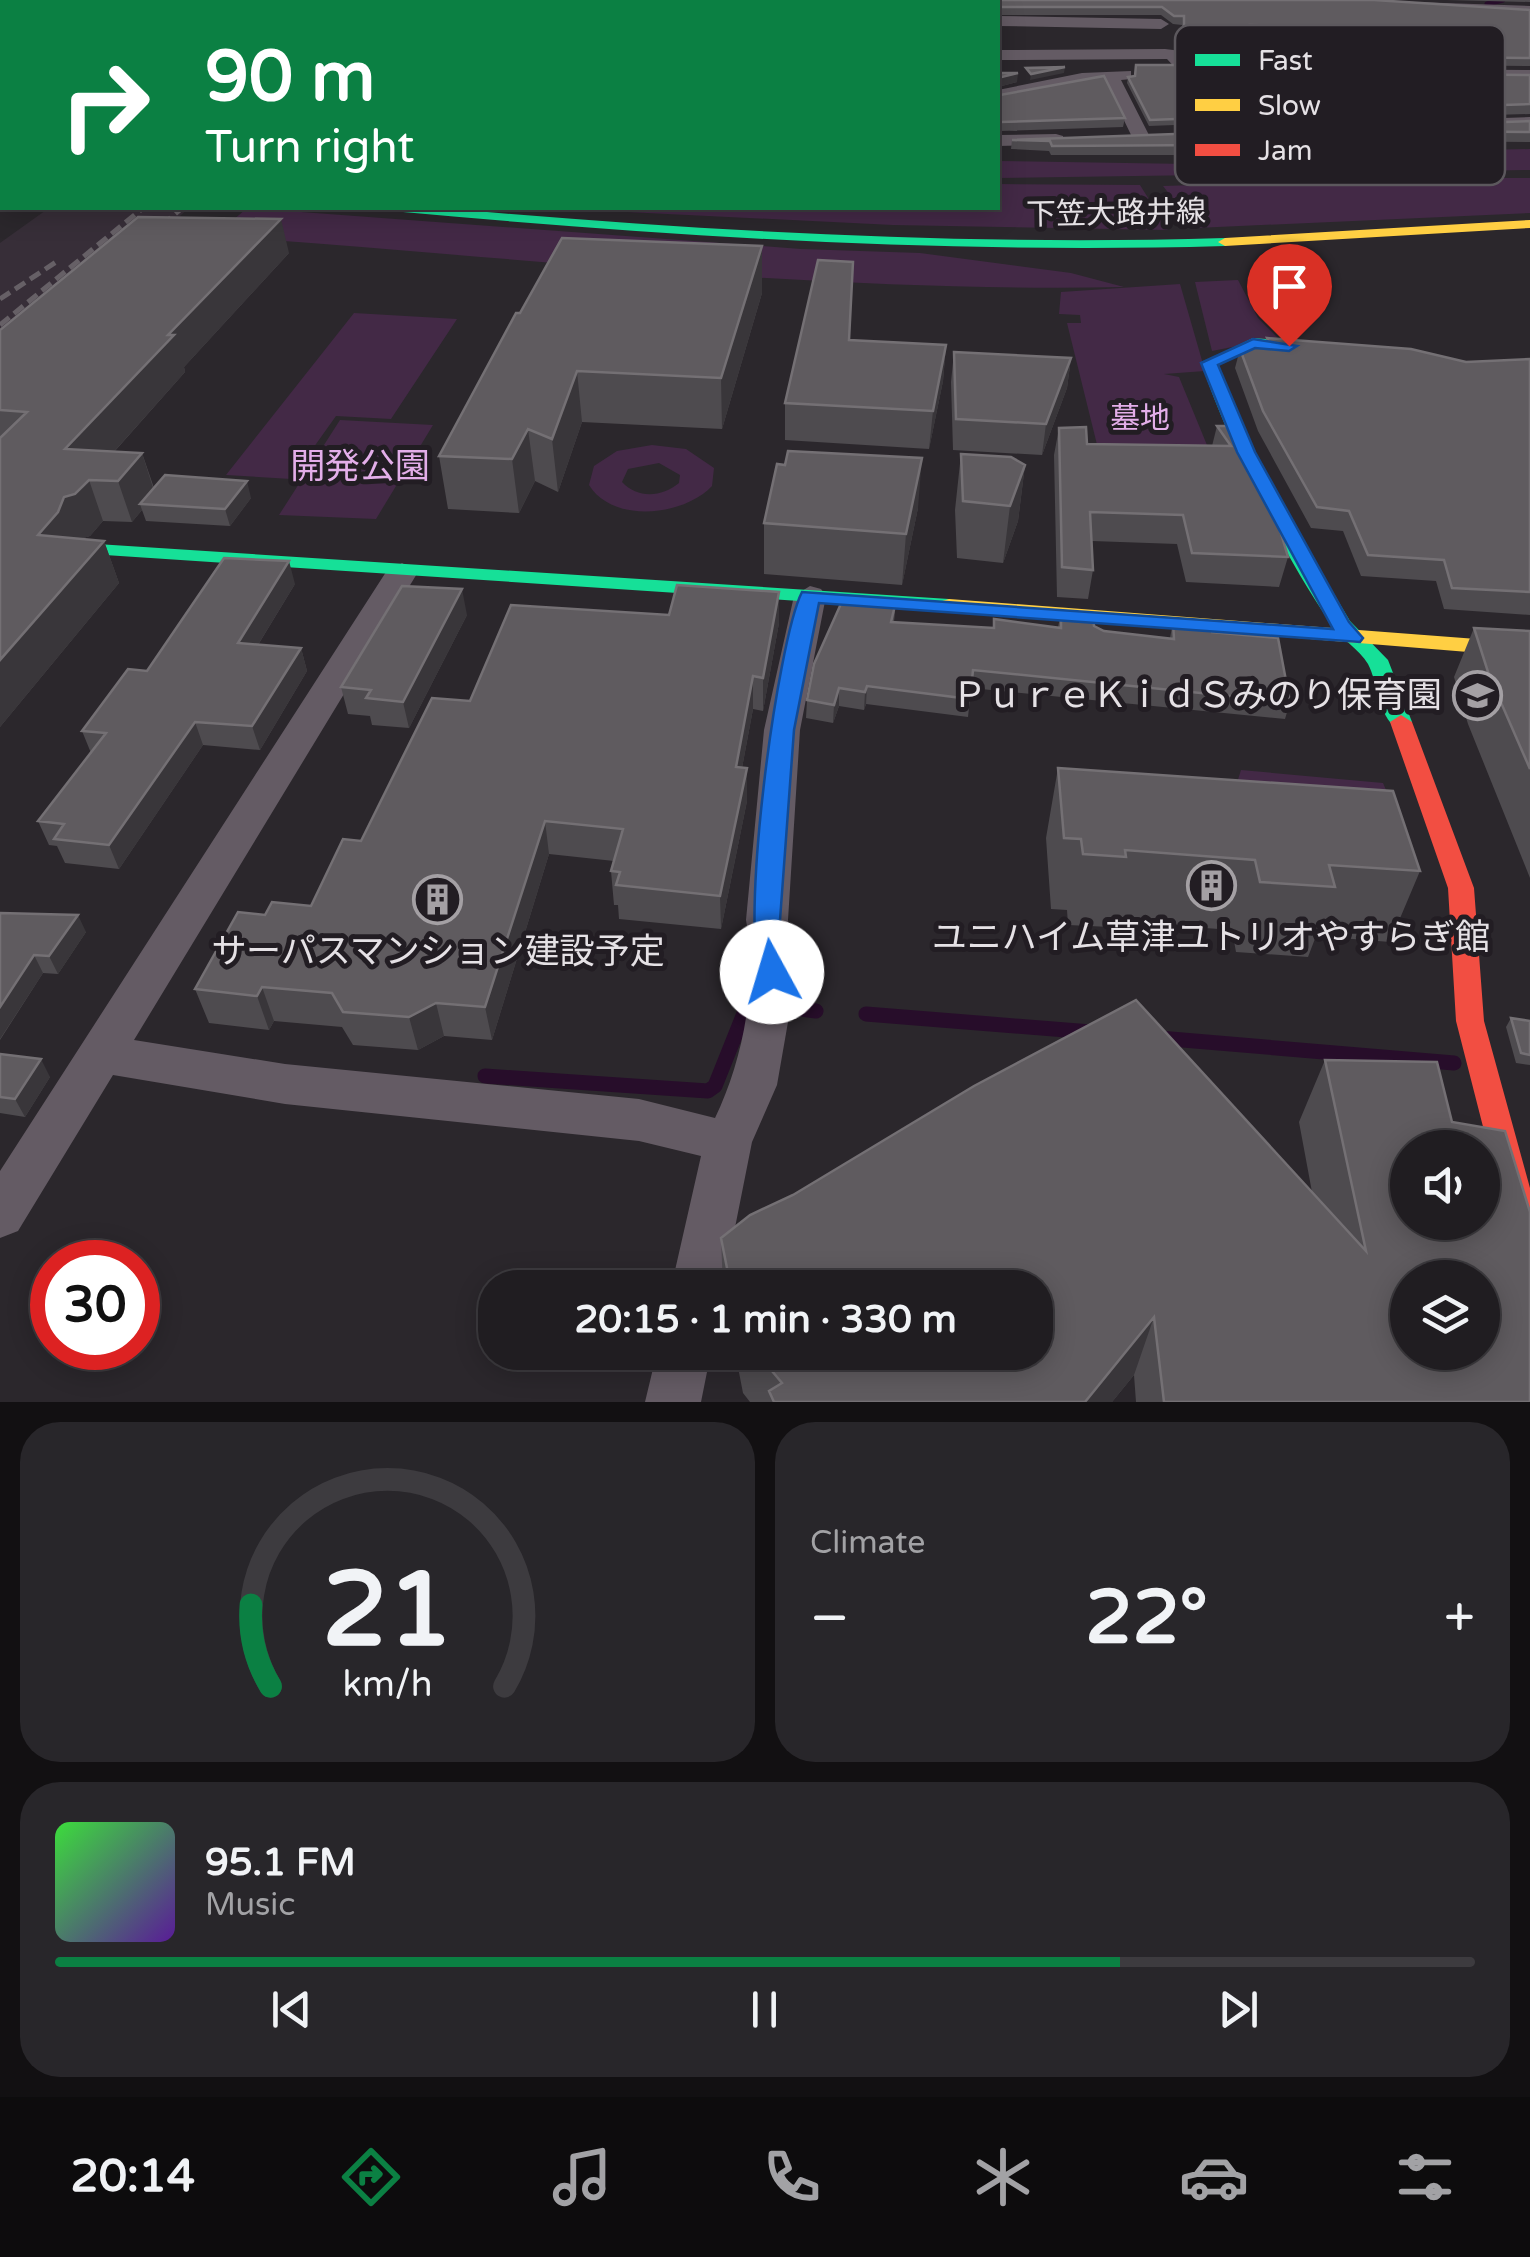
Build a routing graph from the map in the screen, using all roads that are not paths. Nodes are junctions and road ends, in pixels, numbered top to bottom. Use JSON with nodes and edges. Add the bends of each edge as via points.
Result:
{"nodes":[{"id":1,"x":1154,"y":0,"type":"edge"},
{"id":2,"x":1362,"y":0,"type":"edge"},
{"id":3,"x":1433,"y":2,"type":"edge"},
{"id":4,"x":1530,"y":10,"type":"edge"},
{"id":5,"x":1000,"y":22,"type":"edge"},
{"id":6,"x":1459,"y":25,"type":"edge"},
{"id":7,"x":1175,"y":40,"type":"edge"},
{"id":8,"x":1166,"y":42,"type":"junction"},
{"id":9,"x":1175,"y":44,"type":"edge"},
{"id":10,"x":1000,"y":55,"type":"edge"},
{"id":11,"x":1175,"y":58,"type":"edge"},
{"id":12,"x":1175,"y":72,"type":"edge"},
{"id":13,"x":1111,"y":76,"type":"junction"},
{"id":14,"x":1000,"y":94,"type":"edge"},
{"id":15,"x":1505,"y":105,"type":"edge"},
{"id":16,"x":1530,"y":106,"type":"edge"},
{"id":17,"x":1530,"y":122,"type":"edge"},
{"id":18,"x":1505,"y":123,"type":"edge"},
{"id":19,"x":1004,"y":138,"type":"edge"},
{"id":20,"x":1141,"y":139,"type":"edge"},
{"id":21,"x":1071,"y":140,"type":"edge"},
{"id":22,"x":468,"y":210,"type":"edge"},
{"id":23,"x":542,"y":213,"type":"edge"},
{"id":24,"x":1530,"y":224,"type":"edge"},
{"id":25,"x":1361,"y":351,"type":"edge"},
{"id":26,"x":97,"y":550,"type":"edge"},
{"id":27,"x":402,"y":572,"type":"junction"},
{"id":28,"x":810,"y":596,"type":"junction"},
{"id":29,"x":1352,"y":638,"type":"junction"},
{"id":30,"x":1530,"y":650,"type":"edge"},
{"id":31,"x":101,"y":1054,"type":"junction"},
{"id":32,"x":728,"y":1142,"type":"junction"},
{"id":33,"x":0,"y":1215,"type":"edge"},
{"id":34,"x":1530,"y":1248,"type":"edge"},
{"id":35,"x":701,"y":1270,"type":"edge"},
{"id":36,"x":680,"y":1370,"type":"edge"},
{"id":37,"x":674,"y":1402,"type":"edge"}],
"edges":[{"from":1,"to":8,"type":"street"},
{"from":2,"to":3,"type":"street"},
{"from":3,"to":4,"type":"street"},
{"from":3,"to":6,"type":"street"},
{"from":5,"to":8,"type":"street"},
{"from":7,"to":8,"type":"street"},
{"from":8,"to":9,"type":"street"},
{"from":8,"to":10,"type":"street"},
{"from":8,"to":11,"type":"street"},
{"from":12,"to":13,"type":"street"},
{"from":13,"to":14,"type":"street"},
{"from":13,"to":20,"type":"street"},
{"from":15,"to":16,"type":"street"},
{"from":17,"to":18,"type":"street"},
{"from":19,"to":21,"type":"street"},
{"from":22,"to":23,"type":"street","name":"下笠大路井線"},
{"from":23,"to":24,"type":"street","name":"下笠大路井線","via":[[794,236],[1042,244]]},
{"from":25,"to":29,"type":"street","via":[[1253,344],[1209,363],[1246,452]]},
{"from":26,"to":27,"type":"street"},
{"from":27,"to":28,"type":"street"},
{"from":27,"to":31,"type":"street"},
{"from":28,"to":29,"type":"street"},
{"from":28,"to":32,"type":"street","via":[[782,730],[767,920],[771,993],[754,1085]]},
{"from":29,"to":30,"type":"street"},
{"from":29,"to":34,"type":"street","via":[[1377,660],[1461,888],[1470,1021]]},
{"from":31,"to":32,"type":"street","via":[[285,1084],[640,1120]]},
{"from":31,"to":33,"type":"street"},
{"from":32,"to":35,"type":"street"},
{"from":36,"to":37,"type":"street"}]}
